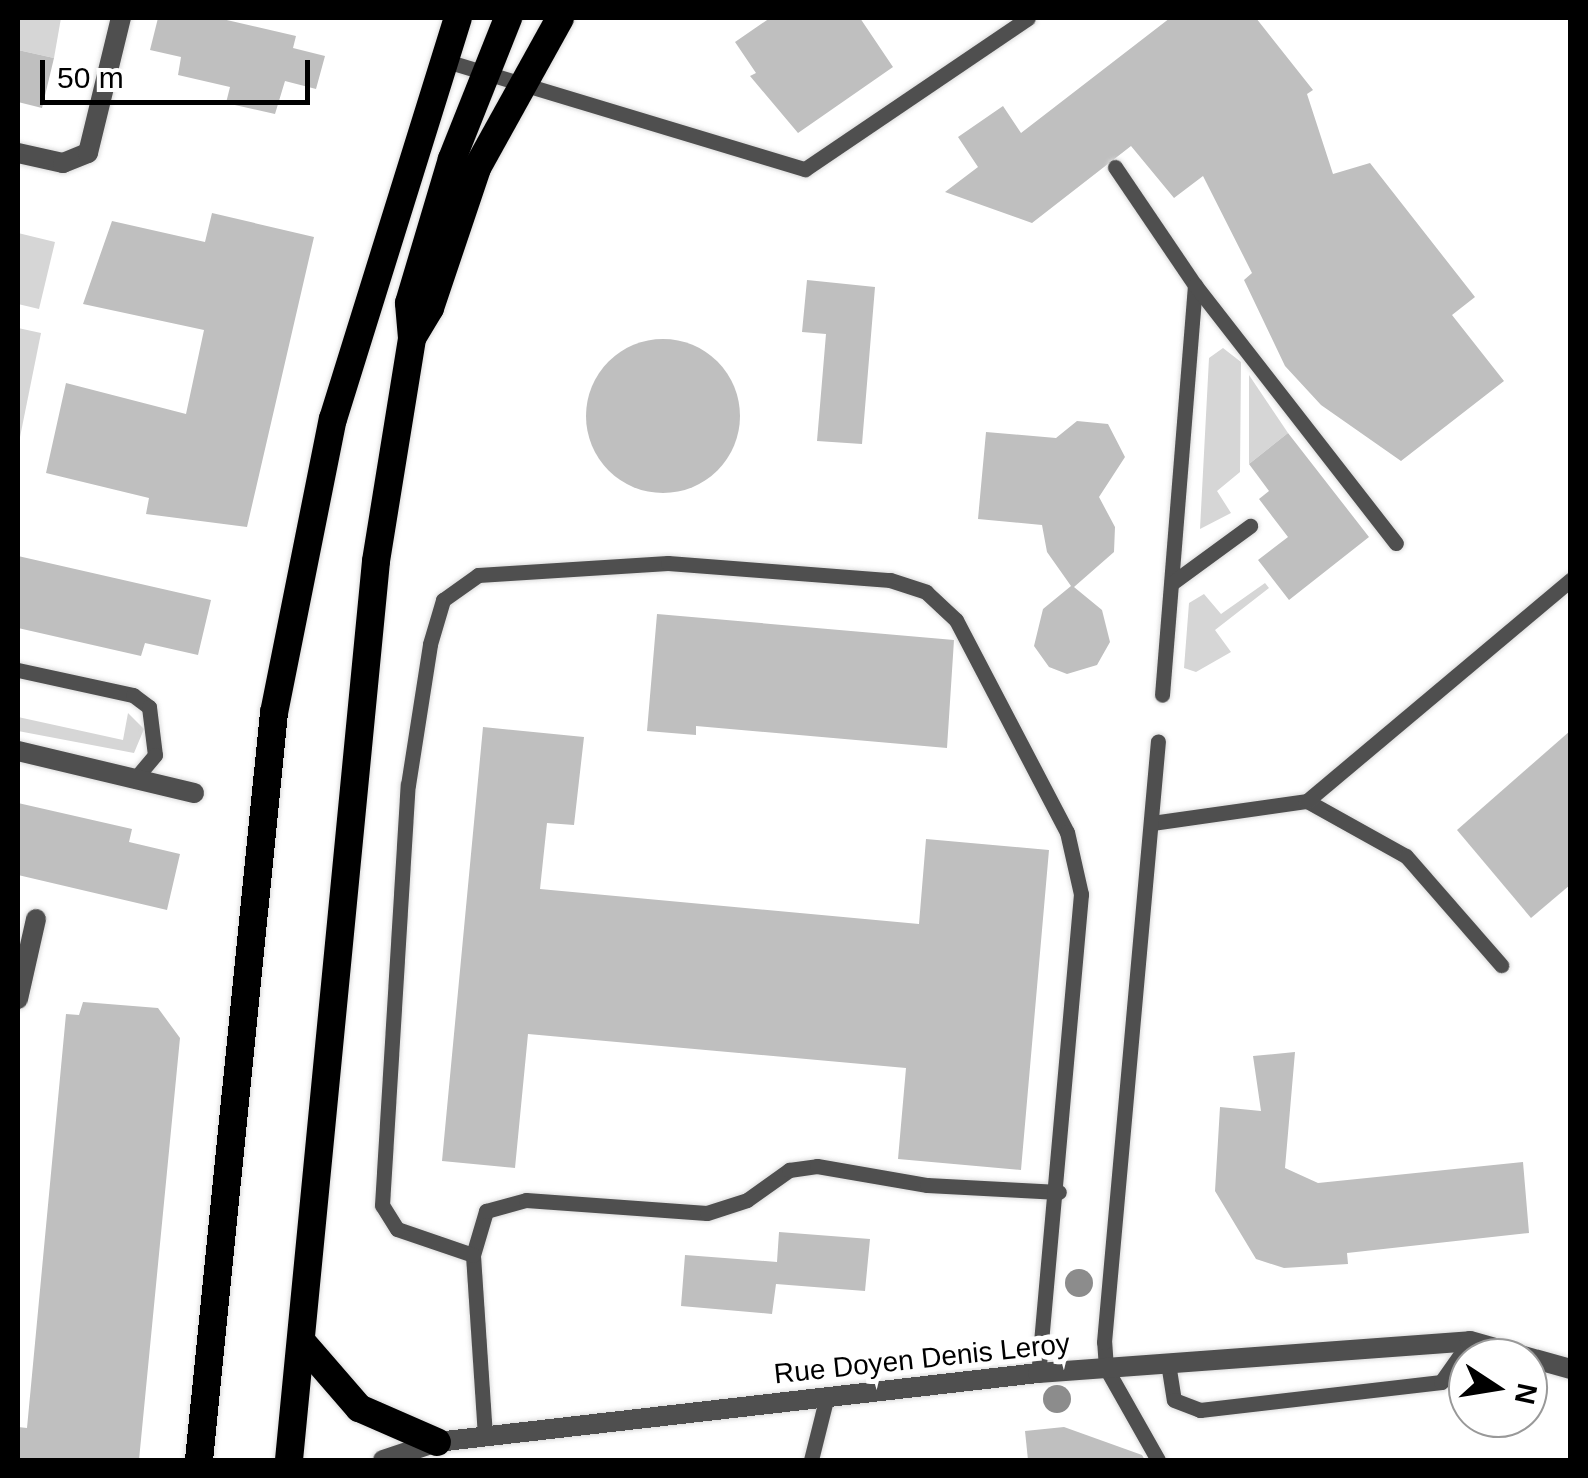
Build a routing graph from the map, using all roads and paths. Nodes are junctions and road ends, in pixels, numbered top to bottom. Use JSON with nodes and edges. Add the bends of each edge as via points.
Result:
{"nodes":[{"id":1,"x":122,"y":18,"type":"edge"},
{"id":2,"x":458,"y":18,"type":"edge"},
{"id":3,"x":508,"y":18,"type":"edge"},
{"id":4,"x":560,"y":18,"type":"edge"},
{"id":5,"x":1028,"y":18,"type":"edge"},
{"id":6,"x":443,"y":60,"type":"junction"},
{"id":7,"x":485,"y":73,"type":"junction"},
{"id":8,"x":519,"y":85,"type":"junction"},
{"id":9,"x":18,"y":153,"type":"edge"},
{"id":10,"x":1115,"y":166,"type":"dead end"},
{"id":11,"x":1196,"y":285,"type":"junction"},
{"id":12,"x":412,"y":338,"type":"junction"},
{"id":13,"x":1250,"y":526,"type":"dead end"},
{"id":14,"x":1396,"y":543,"type":"dead end"},
{"id":15,"x":1570,"y":580,"type":"edge"},
{"id":16,"x":1172,"y":583,"type":"junction"},
{"id":17,"x":18,"y":670,"type":"edge"},
{"id":18,"x":1162,"y":695,"type":"dead end"},
{"id":19,"x":1158,"y":741,"type":"dead end"},
{"id":20,"x":18,"y":751,"type":"edge"},
{"id":21,"x":134,"y":780,"type":"junction"},
{"id":22,"x":194,"y":793,"type":"dead end"},
{"id":23,"x":1307,"y":801,"type":"junction"},
{"id":24,"x":1152,"y":823,"type":"junction"},
{"id":25,"x":36,"y":919,"type":"dead end"},
{"id":26,"x":1501,"y":965,"type":"dead end"},
{"id":27,"x":18,"y":999,"type":"edge"},
{"id":28,"x":1059,"y":1192,"type":"junction"},
{"id":29,"x":473,"y":1255,"type":"junction"},
{"id":30,"x":302,"y":1341,"type":"junction"},
{"id":31,"x":1448,"y":1344,"type":"edge"},
{"id":32,"x":1168,"y":1363,"type":"junction"},
{"id":33,"x":1106,"y":1368,"type":"junction"},
{"id":34,"x":1038,"y":1372,"type":"junction"},
{"id":35,"x":1448,"y":1372,"type":"edge"},
{"id":36,"x":827,"y":1396,"type":"junction"},
{"id":37,"x":485,"y":1436,"type":"junction"},
{"id":38,"x":437,"y":1442,"type":"junction"},
{"id":39,"x":200,"y":1460,"type":"edge"},
{"id":40,"x":289,"y":1460,"type":"edge"},
{"id":41,"x":383,"y":1460,"type":"edge"},
{"id":42,"x":812,"y":1460,"type":"edge"},
{"id":43,"x":1158,"y":1460,"type":"edge"}],
"edges":[{"from":1,"to":9,"type":"street","via":[[88,153],[63,164]]},
{"from":2,"to":6,"type":"highway"},
{"from":3,"to":7,"type":"highway"},
{"from":4,"to":8,"type":"highway"},
{"from":5,"to":8,"type":"lane","via":[[805,169]]},
{"from":6,"to":7,"type":"lane"},
{"from":6,"to":39,"type":"highway","via":[[334,420],[274,713]]},
{"from":7,"to":8,"type":"lane"},
{"from":7,"to":12,"type":"highway","via":[[409,302]]},
{"from":8,"to":12,"type":"highway","via":[[477,168],[430,308]]},
{"from":10,"to":11,"type":"lane"},
{"from":11,"to":14,"type":"lane"},
{"from":11,"to":16,"type":"lane"},
{"from":12,"to":30,"type":"highway","via":[[376,561]]},
{"from":13,"to":16,"type":"lane"},
{"from":15,"to":23,"type":"lane"},
{"from":16,"to":18,"type":"lane"},
{"from":17,"to":21,"type":"lane","via":[[133,695],[149,707],[155,755]]},
{"from":19,"to":24,"type":"lane"},
{"from":20,"to":21,"type":"street"},
{"from":21,"to":22,"type":"street"},
{"from":23,"to":24,"type":"lane"},
{"from":23,"to":26,"type":"lane","via":[[1406,856]]},
{"from":24,"to":33,"type":"lane"},
{"from":25,"to":27,"type":"street"},
{"from":28,"to":29,"type":"lane","via":[[927,1185],[816,1166],[789,1170],[746,1200],[707,1212],[526,1200],[486,1211]]},
{"from":28,"to":29,"type":"lane","via":[[1082,894],[1067,832],[956,620],[926,592],[890,580],[668,562],[478,576],[444,600],[430,644],[389,1013],[382,1206],[397,1229]]},
{"from":28,"to":34,"type":"lane"},
{"from":29,"to":37,"type":"lane"},
{"from":30,"to":38,"type":"highway","via":[[341,1395],[370,1416]]},
{"from":30,"to":40,"type":"highway"},
{"from":31,"to":32,"type":"street","name":"Rue Doyen Denis Leroy"},
{"from":32,"to":33,"type":"street","name":"Rue Doyen Denis Leroy"},
{"from":32,"to":35,"type":"lane","via":[[1174,1400],[1200,1410],[1441,1382]]},
{"from":33,"to":34,"type":"street","name":"Rue Doyen Denis Leroy"},
{"from":33,"to":43,"type":"lane"},
{"from":34,"to":36,"type":"street","name":"Rue Doyen Denis Leroy"},
{"from":36,"to":37,"type":"street","name":"Rue Doyen Denis Leroy"},
{"from":36,"to":42,"type":"lane"},
{"from":37,"to":38,"type":"street","name":"Rue Doyen Denis Leroy"},
{"from":38,"to":41,"type":"street","name":"Rue Doyen Denis Leroy"}]}
